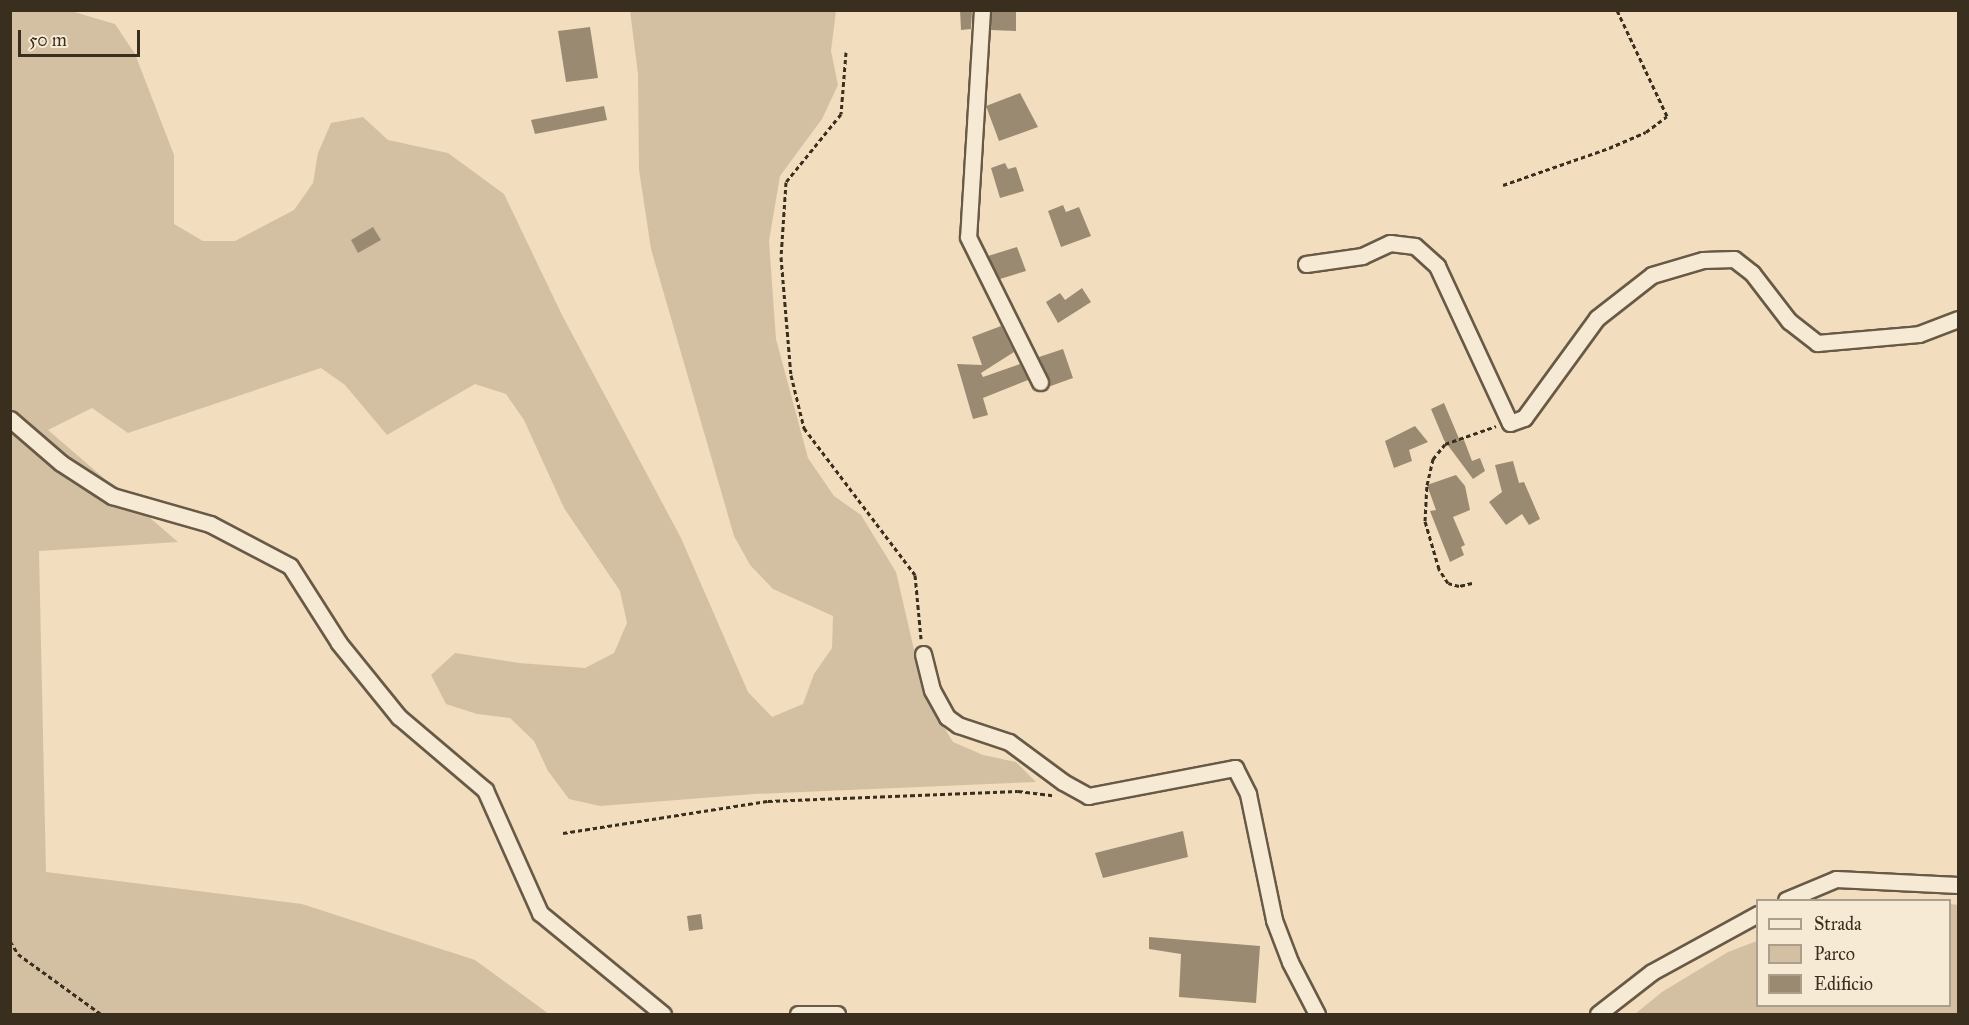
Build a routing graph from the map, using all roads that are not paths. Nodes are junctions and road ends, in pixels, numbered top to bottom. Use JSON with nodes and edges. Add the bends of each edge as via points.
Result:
{"nodes":[{"id":1,"x":982,"y":10,"type":"edge"},
{"id":2,"x":1306,"y":264,"type":"dead end"},
{"id":3,"x":1959,"y":319,"type":"edge"},
{"id":4,"x":1040,"y":382,"type":"dead end"},
{"id":5,"x":10,"y":419,"type":"edge"},
{"id":6,"x":923,"y":654,"type":"road end"},
{"id":7,"x":1959,"y":885,"type":"edge"},
{"id":8,"x":1788,"y":899,"type":"edge"},
{"id":9,"x":1756,"y":915,"type":"edge"},
{"id":10,"x":663,"y":1014,"type":"edge"},
{"id":11,"x":798,"y":1014,"type":"edge"},
{"id":12,"x":837,"y":1014,"type":"edge"},
{"id":13,"x":1317,"y":1014,"type":"edge"},
{"id":14,"x":1598,"y":1014,"type":"edge"}],
"edges":[{"from":1,"to":4,"type":"street","via":[[968,237]]},
{"from":2,"to":3,"type":"street","via":[[1362,256],[1390,243],[1415,246],[1437,266],[1509,423],[1524,418],[1597,318],[1652,275],[1703,260],[1734,260],[1752,273],[1789,321],[1817,343],[1920,334]]},
{"from":5,"to":10,"type":"street","via":[[61,463],[112,496],[210,524],[290,566],[339,643],[399,717],[485,789],[540,913]]},
{"from":6,"to":13,"type":"street","via":[[932,690],[947,717],[958,725],[1009,742],[1062,782],[1088,796],[1235,768],[1248,794],[1274,920]]},
{"from":7,"to":8,"type":"street","via":[[1836,879]]},
{"from":9,"to":14,"type":"street","via":[[1652,972]]},
{"from":11,"to":12,"type":"street"}]}
